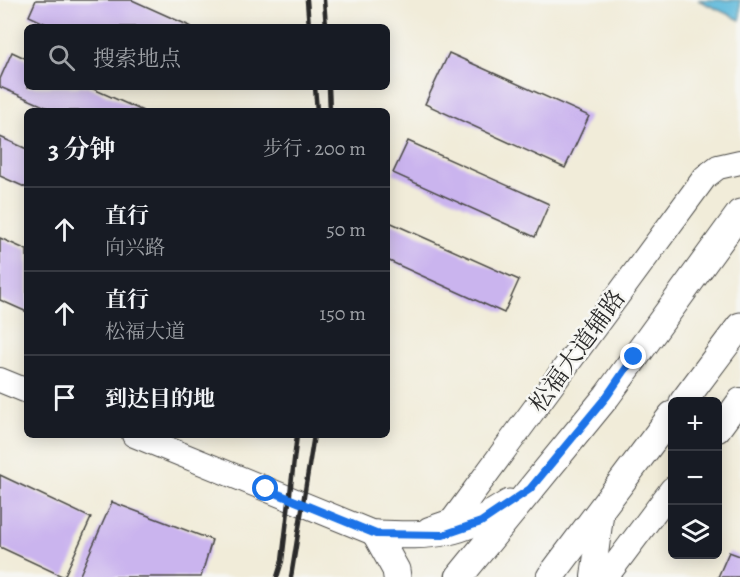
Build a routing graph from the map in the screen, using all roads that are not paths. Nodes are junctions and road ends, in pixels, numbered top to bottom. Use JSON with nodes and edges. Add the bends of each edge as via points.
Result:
{"nodes":[{"id":1,"x":740,"y":162,"type":"edge"},
{"id":2,"x":740,"y":213,"type":"edge"},
{"id":3,"x":740,"y":327,"type":"edge"},
{"id":4,"x":0,"y":380,"type":"edge"},
{"id":5,"x":24,"y":390,"type":"edge"},
{"id":6,"x":687,"y":397,"type":"edge"},
{"id":7,"x":740,"y":400,"type":"edge"},
{"id":8,"x":668,"y":420,"type":"edge"},
{"id":9,"x":722,"y":423,"type":"edge"},
{"id":10,"x":141,"y":438,"type":"edge"},
{"id":11,"x":530,"y":489,"type":"junction"},
{"id":12,"x":668,"y":494,"type":"edge"},
{"id":13,"x":602,"y":509,"type":"junction"},
{"id":14,"x":376,"y":534,"type":"junction"},
{"id":15,"x":411,"y":536,"type":"junction"},
{"id":16,"x":397,"y":577,"type":"edge"},
{"id":17,"x":459,"y":577,"type":"edge"},
{"id":18,"x":549,"y":577,"type":"edge"},
{"id":19,"x":593,"y":577,"type":"edge"},
{"id":20,"x":606,"y":577,"type":"edge"}],
"edges":[{"from":1,"to":15,"type":"main road","name":"松福大道辅路","via":[[718,167],[705,177],[452,521]]},
{"from":2,"to":11,"type":"main road","via":[[607,396]]},
{"from":3,"to":6,"type":"main road"},
{"from":4,"to":5,"type":"main road"},
{"from":7,"to":9,"type":"main road"},
{"from":8,"to":13,"type":"main road"},
{"from":10,"to":14,"type":"main road"},
{"from":11,"to":15,"type":"main road","via":[[481,522],[443,535]]},
{"from":11,"to":17,"type":"main road"},
{"from":12,"to":20,"type":"main road"},
{"from":13,"to":18,"type":"main road"},
{"from":13,"to":19,"type":"main road"},
{"from":14,"to":15,"type":"main road"},
{"from":14,"to":16,"type":"main road"}]}
